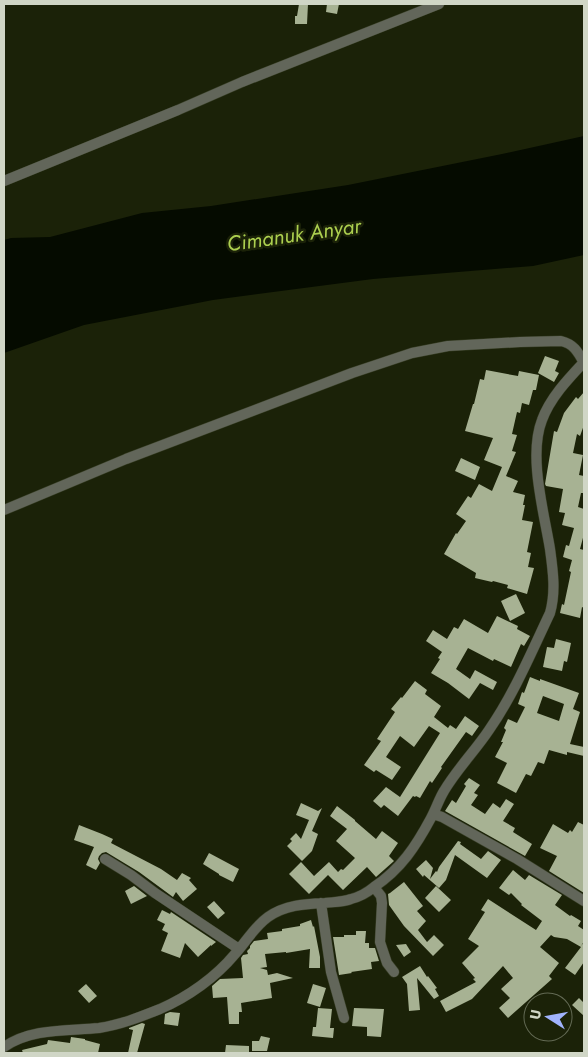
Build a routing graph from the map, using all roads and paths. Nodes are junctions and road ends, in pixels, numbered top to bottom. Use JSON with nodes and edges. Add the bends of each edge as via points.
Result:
{"nodes":[{"id":1,"x":439,"y":4,"type":"edge"},
{"id":2,"x":4,"y":181,"type":"edge"},
{"id":3,"x":584,"y":362,"type":"edge"},
{"id":4,"x":4,"y":510,"type":"edge"},
{"id":5,"x":433,"y":814,"type":"junction"},
{"id":6,"x":105,"y":858,"type":"dead end"},
{"id":7,"x":374,"y":887,"type":"junction"},
{"id":8,"x":584,"y":900,"type":"edge"},
{"id":9,"x":322,"y":903,"type":"junction"},
{"id":10,"x":239,"y":949,"type":"junction"},
{"id":11,"x":394,"y":972,"type":"dead end"},
{"id":12,"x":344,"y":1018,"type":"dead end"},
{"id":13,"x":4,"y":1047,"type":"edge"}],
"edges":[{"from":1,"to":2,"type":"street"},
{"from":3,"to":4,"type":"street","via":[[574,346],[561,341],[448,346],[412,353],[126,459]]},
{"from":3,"to":5,"type":"street","via":[[548,408],[537,443],[540,489],[554,577],[550,614],[511,696],[445,790]]},
{"from":5,"to":7,"type":"street","via":[[416,846]]},
{"from":5,"to":8,"type":"street"},
{"from":6,"to":10,"type":"street"},
{"from":7,"to":9,"type":"street","via":[[351,899]]},
{"from":7,"to":11,"type":"street","via":[[382,903],[380,942],[387,963]]},
{"from":9,"to":10,"type":"street","via":[[279,910],[256,927]]},
{"from":9,"to":12,"type":"street","via":[[331,972]]},
{"from":10,"to":13,"type":"street","via":[[200,986],[146,1014],[100,1028],[25,1036]]}]}
